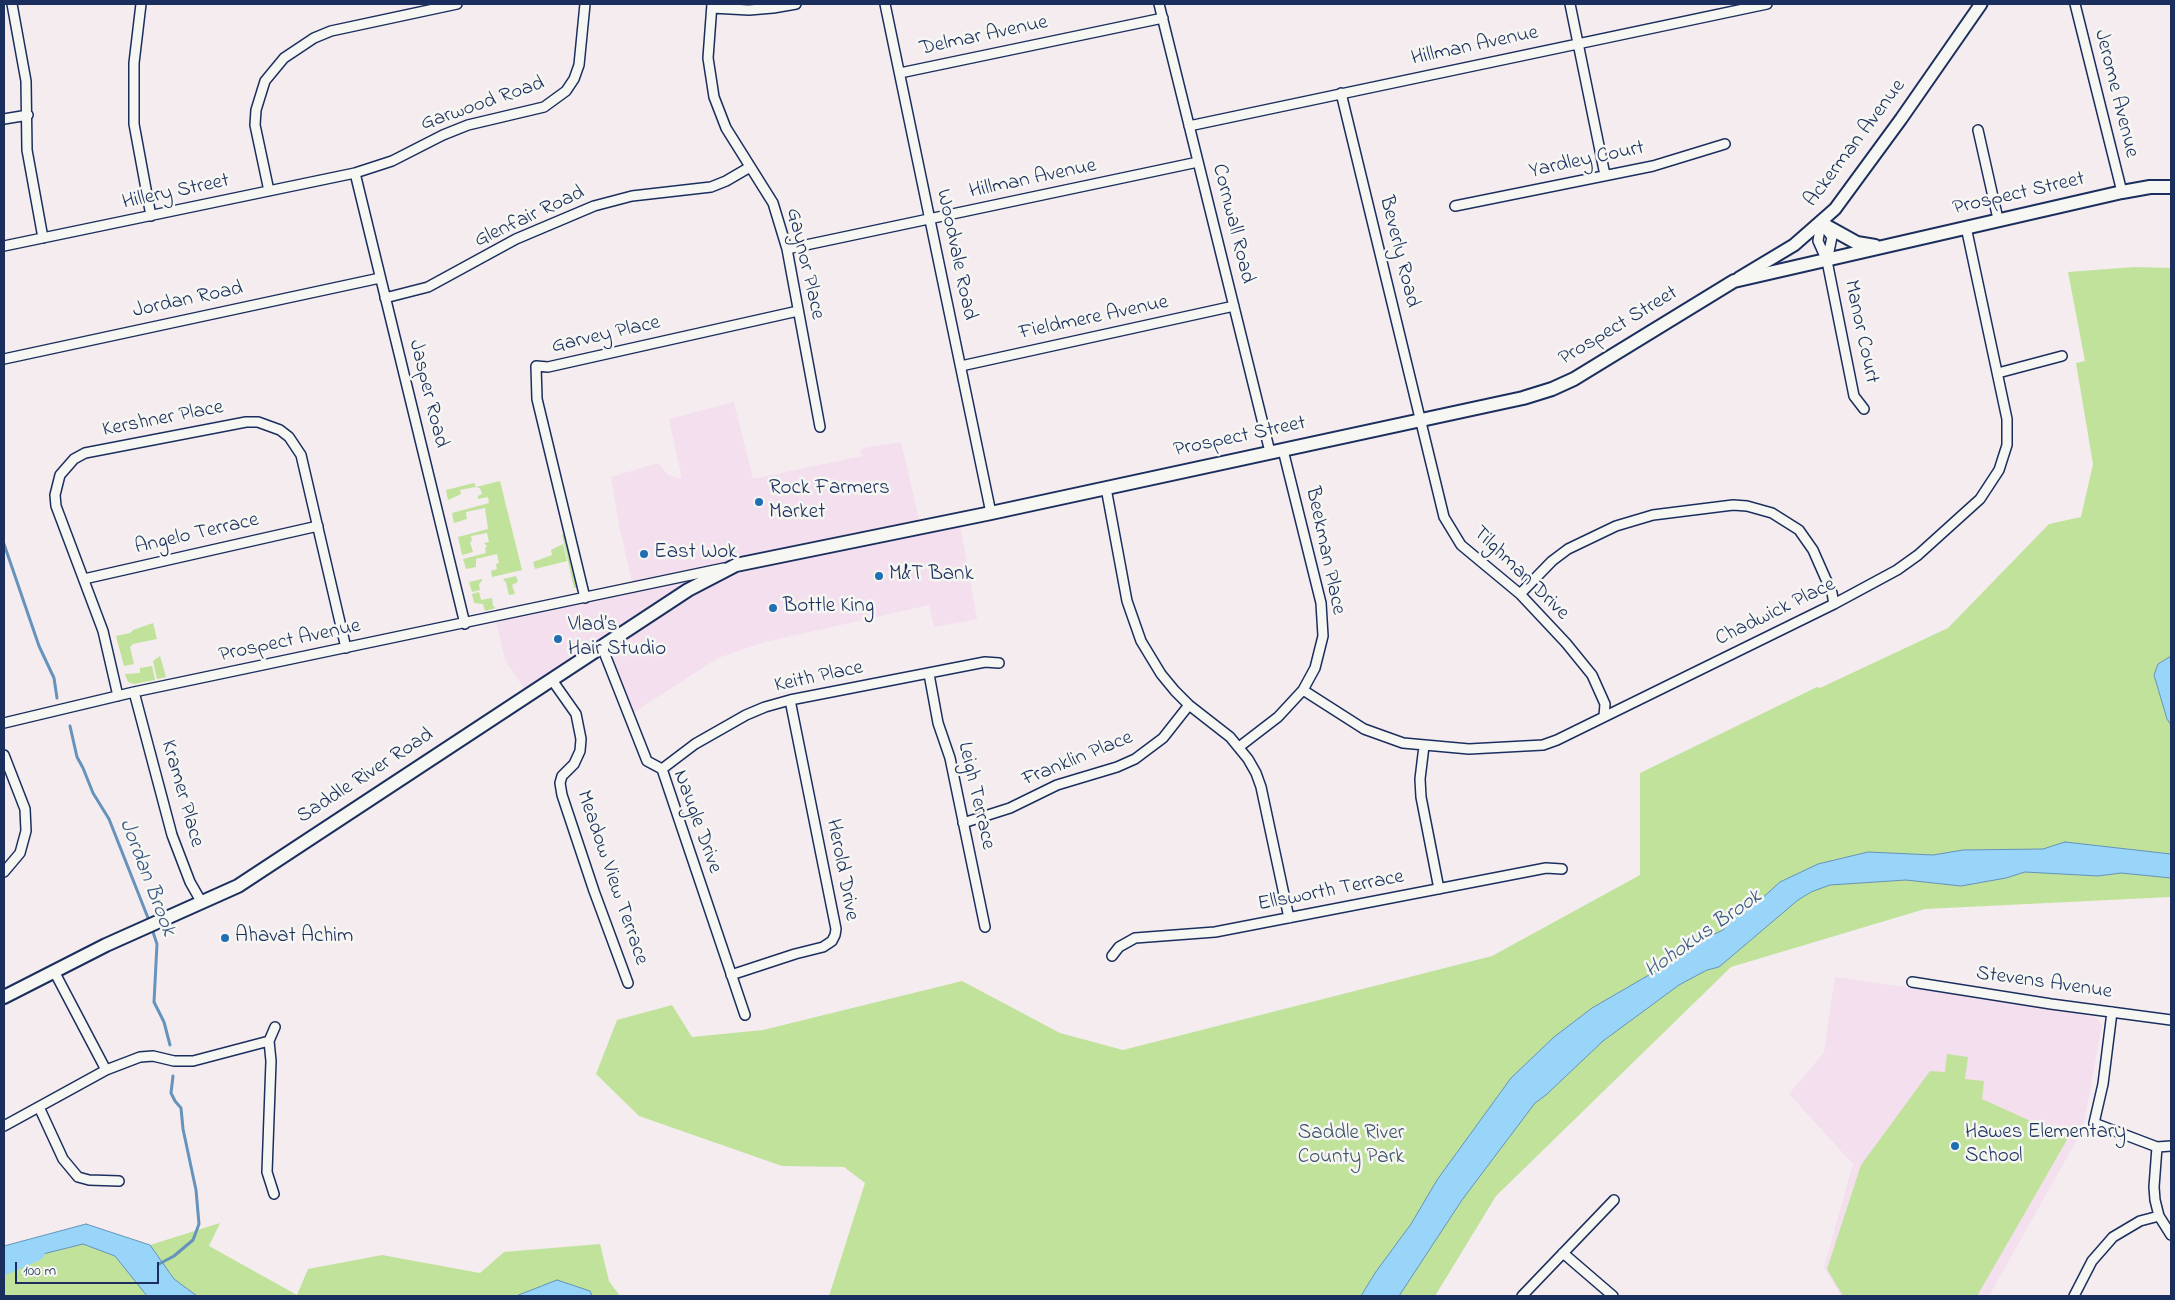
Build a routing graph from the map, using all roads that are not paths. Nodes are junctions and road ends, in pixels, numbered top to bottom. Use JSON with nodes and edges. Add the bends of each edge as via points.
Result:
{"nodes":[{"id":1,"x":12,"y":4,"type":"edge"},
{"id":2,"x":141,"y":4,"type":"edge"},
{"id":3,"x":457,"y":4,"type":"edge"},
{"id":4,"x":585,"y":4,"type":"edge"},
{"id":5,"x":796,"y":4,"type":"edge"},
{"id":6,"x":885,"y":4,"type":"edge"},
{"id":7,"x":1159,"y":4,"type":"edge"},
{"id":8,"x":1570,"y":4,"type":"edge"},
{"id":9,"x":1767,"y":4,"type":"edge"},
{"id":10,"x":1981,"y":4,"type":"edge"},
{"id":11,"x":2075,"y":4,"type":"edge"},
{"id":12,"x":712,"y":6,"type":"edge"},
{"id":13,"x":1163,"y":18,"type":"junction"},
{"id":14,"x":1577,"y":43,"type":"junction"},
{"id":15,"x":900,"y":73,"type":"junction"},
{"id":16,"x":1341,"y":93,"type":"junction"},
{"id":17,"x":28,"y":115,"type":"junction"},
{"id":18,"x":4,"y":119,"type":"edge"},
{"id":19,"x":1190,"y":126,"type":"junction"},
{"id":20,"x":1978,"y":130,"type":"dead end"},
{"id":21,"x":1724,"y":144,"type":"dead end"},
{"id":22,"x":1198,"y":162,"type":"junction"},
{"id":23,"x":750,"y":167,"type":"junction"},
{"id":24,"x":354,"y":173,"type":"junction"},
{"id":25,"x":1605,"y":175,"type":"junction"},
{"id":26,"x":2171,"y":188,"type":"edge"},
{"id":27,"x":269,"y":191,"type":"junction"},
{"id":28,"x":2122,"y":192,"type":"junction"},
{"id":29,"x":1455,"y":206,"type":"dead end"},
{"id":30,"x":151,"y":216,"type":"junction"},
{"id":31,"x":930,"y":219,"type":"junction"},
{"id":32,"x":1998,"y":219,"type":"junction"},
{"id":33,"x":1821,"y":223,"type":"junction"},
{"id":34,"x":1966,"y":227,"type":"junction"},
{"id":35,"x":43,"y":238,"type":"junction"},
{"id":36,"x":4,"y":246,"type":"edge"},
{"id":37,"x":1877,"y":247,"type":"junction"},
{"id":38,"x":787,"y":249,"type":"junction"},
{"id":39,"x":1827,"y":261,"type":"junction"},
{"id":40,"x":380,"y":278,"type":"junction"},
{"id":41,"x":1734,"y":281,"type":"junction"},
{"id":42,"x":385,"y":298,"type":"junction"},
{"id":43,"x":1234,"y":306,"type":"junction"},
{"id":44,"x":798,"y":310,"type":"junction"},
{"id":45,"x":2062,"y":356,"type":"dead end"},
{"id":46,"x":4,"y":359,"type":"edge"},
{"id":47,"x":960,"y":366,"type":"junction"},
{"id":48,"x":1998,"y":373,"type":"junction"},
{"id":49,"x":1864,"y":409,"type":"dead end"},
{"id":50,"x":1421,"y":420,"type":"junction"},
{"id":51,"x":820,"y":427,"type":"dead end"},
{"id":52,"x":1276,"y":451,"type":"junction"},
{"id":53,"x":1106,"y":488,"type":"junction"},
{"id":54,"x":991,"y":513,"type":"junction"},
{"id":55,"x":318,"y":526,"type":"junction"},
{"id":56,"x":736,"y":565,"type":"junction"},
{"id":57,"x":84,"y":579,"type":"junction"},
{"id":58,"x":1520,"y":594,"type":"junction"},
{"id":59,"x":585,"y":598,"type":"junction"},
{"id":60,"x":1834,"y":604,"type":"junction"},
{"id":61,"x":465,"y":624,"type":"junction"},
{"id":62,"x":602,"y":647,"type":"junction"},
{"id":63,"x":346,"y":648,"type":"junction"},
{"id":64,"x":999,"y":663,"type":"dead end"},
{"id":65,"x":929,"y":674,"type":"junction"},
{"id":66,"x":552,"y":680,"type":"junction"},
{"id":67,"x":1303,"y":690,"type":"junction"},
{"id":68,"x":134,"y":692,"type":"junction"},
{"id":69,"x":118,"y":696,"type":"junction"},
{"id":70,"x":790,"y":700,"type":"junction"},
{"id":71,"x":1189,"y":705,"type":"junction"},
{"id":72,"x":1604,"y":716,"type":"junction"},
{"id":73,"x":4,"y":723,"type":"edge"},
{"id":74,"x":1424,"y":746,"type":"junction"},
{"id":75,"x":1239,"y":747,"type":"junction"},
{"id":76,"x":4,"y":755,"type":"edge"},
{"id":77,"x":662,"y":769,"type":"junction"},
{"id":78,"x":963,"y":823,"type":"junction"},
{"id":79,"x":1562,"y":868,"type":"dead end"},
{"id":80,"x":4,"y":872,"type":"edge"},
{"id":81,"x":1439,"y":889,"type":"junction"},
{"id":82,"x":202,"y":903,"type":"junction"},
{"id":83,"x":1289,"y":918,"type":"junction"},
{"id":84,"x":985,"y":927,"type":"dead end"},
{"id":85,"x":1112,"y":956,"type":"dead end"},
{"id":86,"x":55,"y":973,"type":"junction"},
{"id":87,"x":731,"y":975,"type":"junction"},
{"id":88,"x":1912,"y":982,"type":"dead end"},
{"id":89,"x":628,"y":983,"type":"dead end"},
{"id":90,"x":4,"y":997,"type":"edge"},
{"id":91,"x":2112,"y":1012,"type":"junction"},
{"id":92,"x":745,"y":1016,"type":"dead end"},
{"id":93,"x":2171,"y":1020,"type":"edge"},
{"id":94,"x":275,"y":1027,"type":"dead end"},
{"id":95,"x":269,"y":1041,"type":"junction"},
{"id":96,"x":106,"y":1070,"type":"junction"},
{"id":97,"x":39,"y":1107,"type":"junction"},
{"id":98,"x":4,"y":1126,"type":"edge"},
{"id":99,"x":2171,"y":1146,"type":"edge"},
{"id":100,"x":2157,"y":1148,"type":"junction"},
{"id":101,"x":119,"y":1181,"type":"dead end"},
{"id":102,"x":274,"y":1194,"type":"dead end"},
{"id":103,"x":1614,"y":1200,"type":"dead end"},
{"id":104,"x":2159,"y":1216,"type":"junction"},
{"id":105,"x":2171,"y":1235,"type":"edge"},
{"id":106,"x":1563,"y":1253,"type":"junction"},
{"id":107,"x":1522,"y":1296,"type":"edge"},
{"id":108,"x":1613,"y":1296,"type":"edge"},
{"id":109,"x":2074,"y":1296,"type":"edge"}],
"edges":[{"from":1,"to":17,"type":"street","via":[[26,81]]},
{"from":2,"to":30,"type":"street","via":[[134,63],[134,124]]},
{"from":3,"to":27,"type":"street","via":[[331,31],[284,58],[266,82],[256,110]]},
{"from":4,"to":24,"type":"street","name":"Garwood Road","via":[[579,64],[574,79],[555,101],[533,110],[468,125],[443,134],[392,161]]},
{"from":5,"to":12,"type":"street","via":[[749,10]]},
{"from":6,"to":15,"type":"street","name":"Woodvale Road"},
{"from":7,"to":13,"type":"street","name":"Cornwall Road"},
{"from":8,"to":14,"type":"street"},
{"from":9,"to":14,"type":"street","name":"Hillman Avenue"},
{"from":10,"to":33,"type":"street","name":"Ackerman Avenue","via":[[1847,194]]},
{"from":11,"to":28,"type":"street","name":"Jerome Avenue"},
{"from":12,"to":23,"type":"street","name":"Gaynor Place","via":[[708,58],[714,97],[726,128]]},
{"from":13,"to":15,"type":"street","name":"Delmar Avenue"},
{"from":13,"to":19,"type":"street","name":"Cornwall Road"},
{"from":14,"to":16,"type":"street","name":"Hillman Avenue"},
{"from":14,"to":25,"type":"street"},
{"from":15,"to":31,"type":"street","name":"Woodvale Road"},
{"from":16,"to":19,"type":"street","name":"Hillman Avenue"},
{"from":16,"to":50,"type":"street","name":"Beverly Road"},
{"from":17,"to":18,"type":"street"},
{"from":17,"to":35,"type":"street","via":[[27,150]]},
{"from":19,"to":22,"type":"street","name":"Cornwall Road"},
{"from":20,"to":32,"type":"street"},
{"from":21,"to":25,"type":"street","name":"Yardley Court","via":[[1653,166]]},
{"from":22,"to":31,"type":"street","name":"Hillman Avenue"},
{"from":22,"to":43,"type":"street","name":"Cornwall Road"},
{"from":23,"to":38,"type":"street","name":"Gaynor Place","via":[[772,203]]},
{"from":23,"to":42,"type":"street","name":"Glenfair Road","via":[[711,187],[632,196],[585,209],[516,239],[428,287]]},
{"from":24,"to":27,"type":"street","name":"Hillery Street"},
{"from":24,"to":40,"type":"street","name":"Jasper Road"},
{"from":25,"to":29,"type":"street","name":"Yardley Court"},
{"from":26,"to":28,"type":"main road","name":"Prospect Street","via":[[2150,187]]},
{"from":27,"to":30,"type":"street","name":"Hillery Street"},
{"from":28,"to":32,"type":"main road","name":"Prospect Street"},
{"from":30,"to":35,"type":"street","name":"Hillery Street"},
{"from":31,"to":38,"type":"street","name":"Hillman Avenue"},
{"from":31,"to":47,"type":"street","name":"Woodvale Road"},
{"from":32,"to":34,"type":"main road","name":"Prospect Street"},
{"from":33,"to":37,"type":"main road","name":"Prospect Street","via":[[1857,243]]},
{"from":33,"to":39,"type":"street","name":"Manor Court","via":[[1818,241]]},
{"from":33,"to":39,"type":"street","name":"Manor Court","via":[[1832,237]]},
{"from":33,"to":41,"type":"street","name":"Ackerman Avenue","via":[[1794,245]]},
{"from":34,"to":37,"type":"main road","name":"Prospect Street"},
{"from":34,"to":48,"type":"street","name":"Chadwick Place"},
{"from":35,"to":36,"type":"street","name":"Hillery Street"},
{"from":37,"to":39,"type":"main road","name":"Prospect Street"},
{"from":38,"to":44,"type":"street","name":"Gaynor Place"},
{"from":39,"to":41,"type":"main road","name":"Prospect Street"},
{"from":39,"to":49,"type":"street","name":"Manor Court","via":[[1854,396]]},
{"from":40,"to":42,"type":"street","name":"Jasper Road"},
{"from":40,"to":46,"type":"street","name":"Jordan Road"},
{"from":41,"to":50,"type":"main road","name":"Prospect Street","via":[[1574,379],[1552,389]]},
{"from":42,"to":61,"type":"street","name":"Jasper Road"},
{"from":43,"to":47,"type":"street","name":"Fieldmere Avenue"},
{"from":43,"to":52,"type":"street","name":"Cornwall Road"},
{"from":44,"to":51,"type":"street","name":"Gaynor Place"},
{"from":44,"to":59,"type":"street","name":"Garvey Place","via":[[548,367],[536,366],[537,399]]},
{"from":45,"to":48,"type":"street"},
{"from":47,"to":54,"type":"street","name":"Woodvale Road"},
{"from":48,"to":60,"type":"street","name":"Chadwick Place","via":[[2008,432],[2004,459],[1991,484],[1967,512],[1918,555],[1876,583]]},
{"from":50,"to":52,"type":"main road","name":"Prospect Street"},
{"from":50,"to":58,"type":"street","name":"Tilghman Drive","via":[[1439,502],[1452,532],[1461,545]]},
{"from":52,"to":53,"type":"main road","name":"Prospect Street"},
{"from":52,"to":67,"type":"street","name":"Beekman Place","via":[[1323,619],[1319,654]]},
{"from":53,"to":54,"type":"main road","name":"Prospect Street"},
{"from":53,"to":71,"type":"street","via":[[1133,621],[1161,674]]},
{"from":54,"to":56,"type":"main road","name":"Prospect Street"},
{"from":55,"to":57,"type":"street","name":"Angelo Terrace"},
{"from":55,"to":57,"type":"street","name":"Kershner Place","via":[[301,456],[289,437],[270,425],[246,422],[85,453],[66,466],[55,494],[56,506]]},
{"from":55,"to":63,"type":"street","name":"Kershner Place"},
{"from":56,"to":59,"type":"street","name":"Prospect Street"},
{"from":56,"to":62,"type":"main road","name":"Saddle River Road","via":[[688,590]]},
{"from":57,"to":69,"type":"street","name":"Kershner Place","via":[[103,632]]},
{"from":58,"to":60,"type":"street","via":[[1568,549],[1616,526],[1652,515],[1733,505],[1772,513],[1799,530],[1813,550]]},
{"from":58,"to":72,"type":"street","name":"Tilghman Drive","via":[[1592,675],[1605,704]]},
{"from":59,"to":61,"type":"street","name":"Prospect Avenue"},
{"from":60,"to":72,"type":"street","name":"Chadwick Place"},
{"from":61,"to":63,"type":"street","name":"Prospect Avenue"},
{"from":62,"to":66,"type":"main road","name":"Saddle River Road"},
{"from":62,"to":77,"type":"street","name":"Naugle Drive","via":[[647,761]]},
{"from":63,"to":68,"type":"street","name":"Prospect Avenue"},
{"from":64,"to":65,"type":"street","name":"Keith Place","via":[[985,662]]},
{"from":65,"to":70,"type":"street","name":"Keith Place"},
{"from":65,"to":78,"type":"street","name":"Leigh Terrace"},
{"from":66,"to":82,"type":"main road","name":"Saddle River Road","via":[[238,886]]},
{"from":66,"to":89,"type":"street","name":"Meadow View Terrace","via":[[576,714],[581,739],[574,764],[562,776],[562,795],[596,900]]},
{"from":67,"to":74,"type":"street","name":"Chadwick Place","via":[[1364,729],[1383,737]]},
{"from":67,"to":75,"type":"street","name":"Beekman Place","via":[[1278,717]]},
{"from":68,"to":69,"type":"street","name":"Prospect Avenue"},
{"from":68,"to":82,"type":"street","name":"Kramer Place","via":[[172,835],[190,882]]},
{"from":69,"to":73,"type":"street","name":"Prospect Avenue"},
{"from":70,"to":77,"type":"street","name":"Keith Place","via":[[746,715],[695,744]]},
{"from":70,"to":87,"type":"street","name":"Herold Drive","via":[[835,935],[823,947]]},
{"from":71,"to":75,"type":"street"},
{"from":71,"to":78,"type":"street","name":"Franklin Place","via":[[1163,738],[1134,759]]},
{"from":72,"to":74,"type":"street","name":"Chadwick Place","via":[[1543,745],[1469,749]]},
{"from":74,"to":81,"type":"street","via":[[1421,797]]},
{"from":75,"to":83,"type":"street","via":[[1261,787]]},
{"from":76,"to":80,"type":"street","via":[[25,809],[26,831],[20,853]]},
{"from":77,"to":87,"type":"street","name":"Naugle Drive"},
{"from":78,"to":84,"type":"street","name":"Leigh Terrace"},
{"from":79,"to":81,"type":"street","name":"Ellsworth Terrace","via":[[1546,868]]},
{"from":81,"to":83,"type":"street","name":"Ellsworth Terrace"},
{"from":82,"to":86,"type":"main road","name":"Saddle River Road","via":[[106,945]]},
{"from":83,"to":85,"type":"street","name":"Ellsworth Terrace","via":[[1216,932],[1136,938],[1119,947]]},
{"from":86,"to":90,"type":"main road","name":"Saddle River Road"},
{"from":86,"to":96,"type":"street"},
{"from":87,"to":92,"type":"street","name":"Naugle Drive"},
{"from":88,"to":91,"type":"street","name":"Stevens Avenue"},
{"from":91,"to":93,"type":"street","name":"Stevens Avenue"},
{"from":91,"to":100,"type":"street","via":[[2103,1084],[2094,1123]]},
{"from":94,"to":95,"type":"street"},
{"from":95,"to":96,"type":"street","via":[[193,1061],[140,1057]]},
{"from":95,"to":102,"type":"street","via":[[267,1172]]},
{"from":96,"to":97,"type":"street"},
{"from":97,"to":98,"type":"street"},
{"from":97,"to":101,"type":"street","via":[[63,1159],[78,1177]]},
{"from":99,"to":100,"type":"street"},
{"from":100,"to":104,"type":"street","via":[[2154,1187]]},
{"from":103,"to":106,"type":"street"},
{"from":104,"to":105,"type":"street"},
{"from":104,"to":109,"type":"street","via":[[2140,1221],[2113,1237],[2092,1261]]},
{"from":106,"to":107,"type":"street"},
{"from":106,"to":108,"type":"street"}]}
